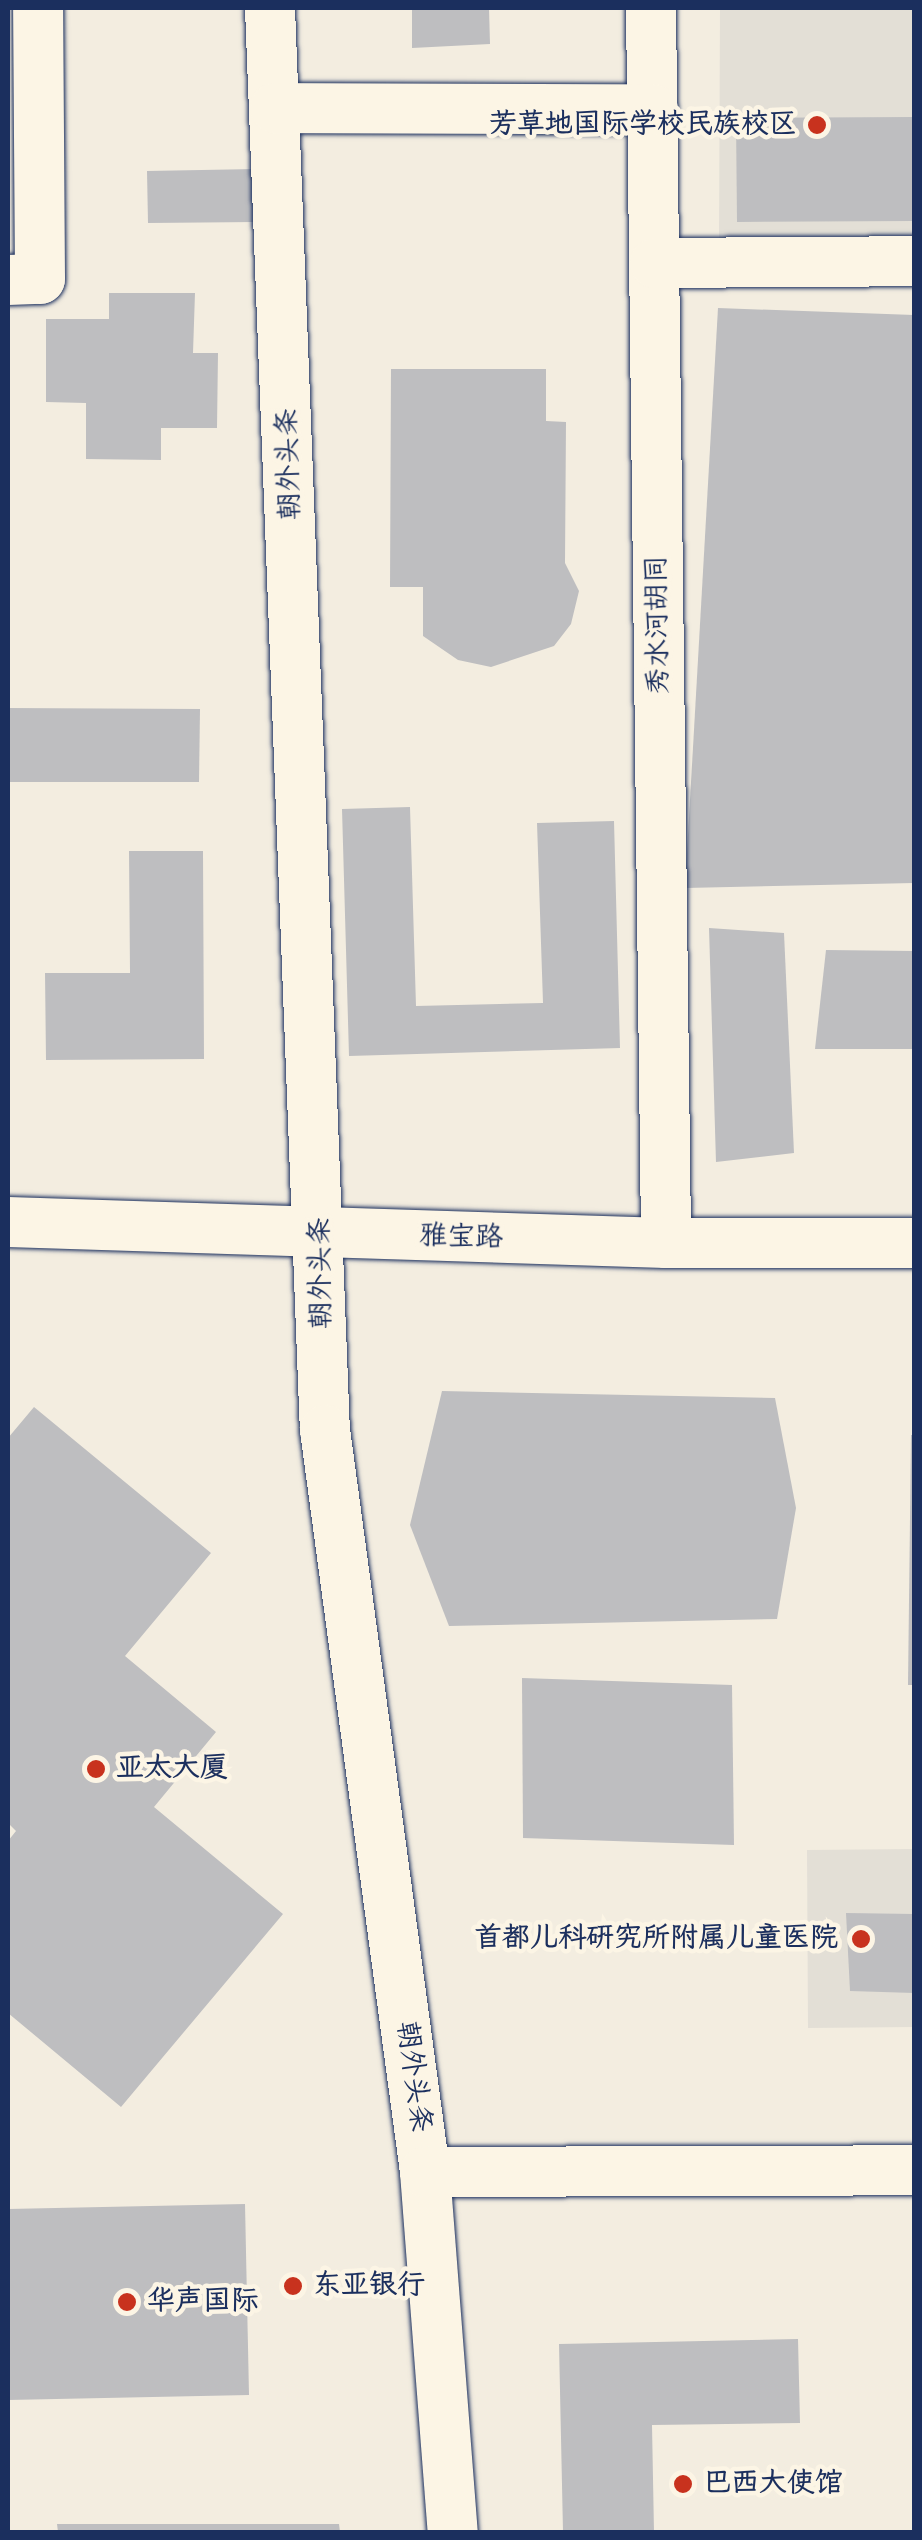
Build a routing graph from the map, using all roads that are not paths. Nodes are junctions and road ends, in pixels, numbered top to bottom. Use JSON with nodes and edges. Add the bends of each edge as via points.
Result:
{"nodes":[{"id":1,"x":38,"y":8,"type":"edge"},
{"id":2,"x":270,"y":8,"type":"edge"},
{"id":3,"x":652,"y":8,"type":"edge"},
{"id":4,"x":274,"y":108,"type":"junction"},
{"id":5,"x":653,"y":109,"type":"junction"},
{"id":6,"x":914,"y":261,"type":"edge"},
{"id":7,"x":655,"y":263,"type":"junction"},
{"id":8,"x":8,"y":280,"type":"edge"},
{"id":9,"x":8,"y":1222,"type":"edge"},
{"id":10,"x":322,"y":1234,"type":"junction"},
{"id":11,"x":666,"y":1243,"type":"junction"},
{"id":12,"x":914,"y":1243,"type":"edge"},
{"id":13,"x":914,"y":2170,"type":"edge"},
{"id":14,"x":426,"y":2172,"type":"junction"},
{"id":15,"x":453,"y":2532,"type":"edge"}],
"edges":[{"from":1,"to":8,"type":"street","via":[[40,280]]},
{"from":2,"to":4,"type":"street","name":"朝外头条"},
{"from":3,"to":5,"type":"street","name":"秀水河胡同"},
{"from":4,"to":5,"type":"street"},
{"from":4,"to":10,"type":"street","name":"朝外头条"},
{"from":5,"to":7,"type":"street","name":"秀水河胡同"},
{"from":6,"to":7,"type":"street"},
{"from":7,"to":11,"type":"street","name":"秀水河胡同"},
{"from":9,"to":10,"type":"street","name":"雅宝路"},
{"from":10,"to":11,"type":"street","name":"雅宝路"},
{"from":10,"to":14,"type":"street","name":"朝外头条","via":[[324,1430]]},
{"from":11,"to":12,"type":"street","name":"雅宝路"},
{"from":13,"to":14,"type":"street"},
{"from":14,"to":15,"type":"street","name":"朝外头条"}]}
